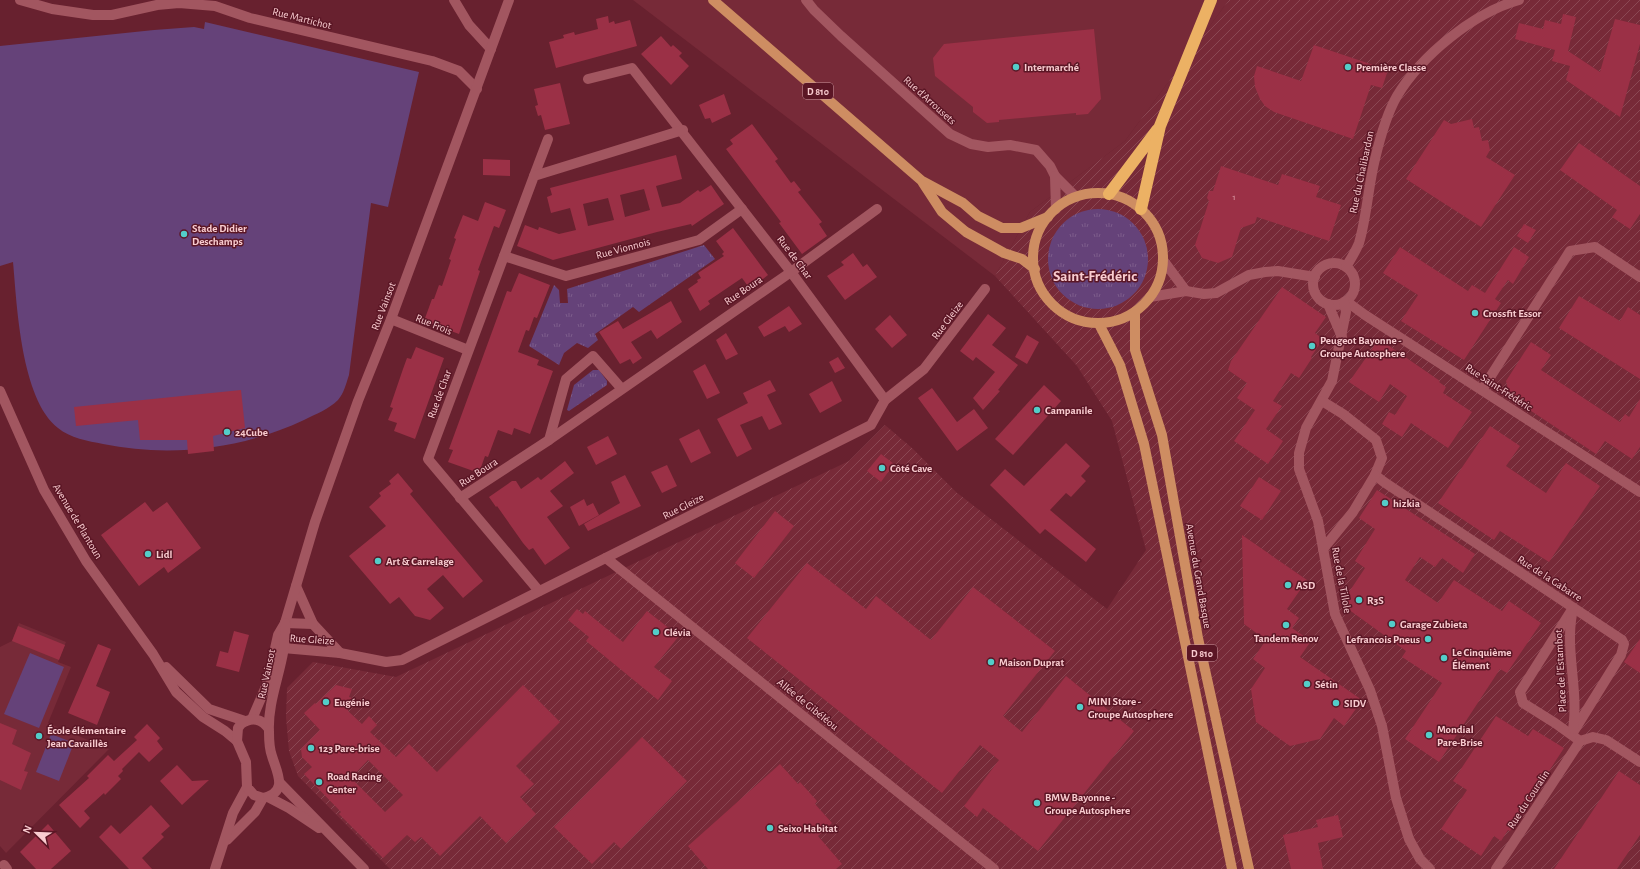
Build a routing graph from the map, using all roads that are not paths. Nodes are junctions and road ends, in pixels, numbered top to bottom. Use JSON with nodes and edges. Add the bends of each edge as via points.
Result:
{"nodes":[{"id":1,"x":20,"y":0,"type":"edge"},
{"id":2,"x":454,"y":0,"type":"edge"},
{"id":3,"x":509,"y":0,"type":"edge"},
{"id":4,"x":713,"y":0,"type":"edge"},
{"id":5,"x":806,"y":0,"type":"edge"},
{"id":6,"x":1211,"y":0,"type":"edge"},
{"id":7,"x":1214,"y":0,"type":"edge"},
{"id":8,"x":1519,"y":0,"type":"edge"},
{"id":9,"x":203,"y":2,"type":"edge"},
{"id":10,"x":1205,"y":18,"type":"junction"},
{"id":11,"x":491,"y":49,"type":"junction"},
{"id":12,"x":588,"y":79,"type":"dead end"},
{"id":13,"x":477,"y":89,"type":"junction"},
{"id":14,"x":1160,"y":126,"type":"junction"},
{"id":15,"x":683,"y":130,"type":"junction"},
{"id":16,"x":548,"y":139,"type":"dead end"},
{"id":17,"x":534,"y":176,"type":"junction"},
{"id":18,"x":1055,"y":176,"type":"junction"},
{"id":19,"x":922,"y":181,"type":"junction"},
{"id":20,"x":1109,"y":194,"type":"junction"},
{"id":21,"x":1076,"y":197,"type":"junction"},
{"id":22,"x":742,"y":208,"type":"junction"},
{"id":23,"x":877,"y":209,"type":"dead end"},
{"id":24,"x":1056,"y":209,"type":"junction"},
{"id":25,"x":1141,"y":209,"type":"junction"},
{"id":26,"x":1048,"y":217,"type":"junction"},
{"id":27,"x":504,"y":256,"type":"junction"},
{"id":28,"x":1163,"y":260,"type":"junction"},
{"id":29,"x":1346,"y":267,"type":"junction"},
{"id":30,"x":1035,"y":269,"type":"junction"},
{"id":31,"x":791,"y":272,"type":"junction"},
{"id":32,"x":1314,"y":277,"type":"junction"},
{"id":33,"x":1640,"y":277,"type":"edge"},
{"id":34,"x":985,"y":289,"type":"dead end"},
{"id":35,"x":1186,"y":291,"type":"junction"},
{"id":36,"x":1150,"y":297,"type":"junction"},
{"id":37,"x":1345,"y":302,"type":"junction"},
{"id":38,"x":1328,"y":304,"type":"junction"},
{"id":39,"x":1135,"y":312,"type":"junction"},
{"id":40,"x":391,"y":319,"type":"junction"},
{"id":41,"x":1099,"y":324,"type":"junction"},
{"id":42,"x":1342,"y":337,"type":"junction"},
{"id":43,"x":468,"y":350,"type":"junction"},
{"id":44,"x":621,"y":388,"type":"junction"},
{"id":45,"x":1482,"y":390,"type":"junction"},
{"id":46,"x":0,"y":391,"type":"edge"},
{"id":47,"x":885,"y":400,"type":"junction"},
{"id":48,"x":1322,"y":401,"type":"junction"},
{"id":49,"x":550,"y":440,"type":"junction"},
{"id":50,"x":1375,"y":475,"type":"junction"},
{"id":51,"x":1640,"y":492,"type":"edge"},
{"id":52,"x":460,"y":498,"type":"junction"},
{"id":53,"x":1323,"y":549,"type":"junction"},
{"id":54,"x":606,"y":558,"type":"junction"},
{"id":55,"x":296,"y":586,"type":"junction"},
{"id":56,"x":539,"y":591,"type":"junction"},
{"id":57,"x":1573,"y":608,"type":"junction"},
{"id":58,"x":285,"y":623,"type":"junction"},
{"id":59,"x":313,"y":624,"type":"junction"},
{"id":60,"x":283,"y":648,"type":"junction"},
{"id":61,"x":340,"y":653,"type":"junction"},
{"id":62,"x":153,"y":654,"type":"junction"},
{"id":63,"x":248,"y":720,"type":"junction"},
{"id":64,"x":269,"y":729,"type":"junction"},
{"id":65,"x":1572,"y":734,"type":"junction"},
{"id":66,"x":237,"y":741,"type":"junction"},
{"id":67,"x":1580,"y":741,"type":"junction"},
{"id":68,"x":1640,"y":762,"type":"edge"},
{"id":69,"x":280,"y":783,"type":"junction"},
{"id":70,"x":248,"y":786,"type":"junction"},
{"id":71,"x":266,"y":798,"type":"junction"},
{"id":72,"x":330,"y":835,"type":"junction"},
{"id":73,"x":224,"y":843,"type":"junction"},
{"id":74,"x":215,"y":869,"type":"edge"},
{"id":75,"x":364,"y":869,"type":"edge"},
{"id":76,"x":994,"y":869,"type":"edge"},
{"id":77,"x":1232,"y":869,"type":"edge"},
{"id":78,"x":1249,"y":869,"type":"edge"},
{"id":79,"x":1430,"y":869,"type":"edge"},
{"id":80,"x":1496,"y":869,"type":"edge"}],
"edges":[{"from":1,"to":9,"type":"street","name":"Rue Martichot","via":[[52,10],[99,15],[112,15],[157,5]]},
{"from":2,"to":11,"type":"street","via":[[468,25]]},
{"from":3,"to":11,"type":"street","name":"Rue Vainsot"},
{"from":4,"to":19,"type":"main road","number":"D 810"},
{"from":5,"to":18,"type":"street","name":"Rue d'Arrousets","via":[[841,36],[950,134],[971,144],[988,147],[1010,145],[1036,150]]},
{"from":6,"to":10,"type":"highway"},
{"from":7,"to":10,"type":"highway"},
{"from":8,"to":29,"type":"street","name":"Rue du Chalibardon","via":[[1488,12],[1458,32],[1411,75],[1396,97],[1374,160],[1358,244]]},
{"from":9,"to":13,"type":"street","name":"Rue Martichot","via":[[250,18],[432,61],[460,71]]},
{"from":10,"to":14,"type":"highway"},
{"from":11,"to":13,"type":"street","name":"Rue Vainsot"},
{"from":12,"to":15,"type":"street","name":"Rue de Char","via":[[632,68]]},
{"from":13,"to":40,"type":"street","name":"Rue Vainsot"},
{"from":14,"to":20,"type":"highway"},
{"from":14,"to":25,"type":"highway"},
{"from":15,"to":17,"type":"street"},
{"from":15,"to":22,"type":"street","name":"Rue de Char"},
{"from":16,"to":17,"type":"street","name":"Rue de Char"},
{"from":17,"to":27,"type":"street","name":"Rue de Char"},
{"from":18,"to":21,"type":"street","name":"Rue d'Arrousets"},
{"from":18,"to":24,"type":"street"},
{"from":19,"to":26,"type":"main road","number":"D 810","via":[[963,202],[978,216],[1002,228],[1021,228]]},
{"from":19,"to":30,"type":"main road","number":"D 810","via":[[942,212],[966,232],[1004,253],[1022,259]]},
{"from":20,"to":21,"type":"main road","via":[[1092,193]]},
{"from":20,"to":25,"type":"main road","via":[[1126,199]]},
{"from":21,"to":24,"type":"main road"},
{"from":22,"to":27,"type":"street","name":"Rue Vionnois","via":[[699,240],[566,276]]},
{"from":22,"to":31,"type":"street","name":"Rue de Char"},
{"from":23,"to":31,"type":"street","name":"Rue Boura"},
{"from":24,"to":26,"type":"main road"},
{"from":25,"to":28,"type":"main road","via":[[1156,229],[1161,241]]},
{"from":26,"to":30,"type":"main road","via":[[1037,236],[1033,254]]},
{"from":27,"to":43,"type":"street","name":"Rue de Char"},
{"from":28,"to":35,"type":"street"},
{"from":28,"to":36,"type":"main road","via":[[1160,279]]},
{"from":29,"to":32,"type":"street","via":[[1328,264]]},
{"from":29,"to":37,"type":"street","via":[[1352,273],[1354,288]]},
{"from":30,"to":41,"type":"main road","via":[[1036,278],[1046,297],[1060,311],[1079,321]]},
{"from":31,"to":44,"type":"street","name":"Rue Boura"},
{"from":31,"to":47,"type":"street","name":"Rue de Char"},
{"from":32,"to":35,"type":"street","via":[[1278,271],[1264,272],[1249,275],[1216,293]]},
{"from":32,"to":38,"type":"street","via":[[1313,284],[1317,296]]},
{"from":33,"to":45,"type":"street","via":[[1594,247],[1570,251]]},
{"from":34,"to":47,"type":"street","name":"Rue Gleize","via":[[924,370]]},
{"from":35,"to":36,"type":"street"},
{"from":36,"to":39,"type":"main road"},
{"from":37,"to":38,"type":"street"},
{"from":37,"to":42,"type":"street","name":"Rue de la Tillole"},
{"from":37,"to":45,"type":"street","name":"Rue Saint-Frédéric"},
{"from":38,"to":42,"type":"street"},
{"from":39,"to":41,"type":"main road","via":[[1124,318]]},
{"from":39,"to":78,"type":"main road","name":"Avenue du Grand Basque","number":"D 810","via":[[1135,350],[1162,435],[1198,638]]},
{"from":40,"to":43,"type":"street","name":"Rue Frois"},
{"from":40,"to":55,"type":"street","name":"Rue Vainsot","via":[[358,401],[315,522]]},
{"from":41,"to":77,"type":"main road","number":"D 810","via":[[1120,365],[1144,444]]},
{"from":42,"to":48,"type":"street","name":"Rue de la Tillole","via":[[1332,381]]},
{"from":43,"to":52,"type":"street","name":"Rue de Char","via":[[428,459]]},
{"from":44,"to":49,"type":"street","name":"Rue Boura"},
{"from":44,"to":49,"type":"street","via":[[593,356],[566,379]]},
{"from":45,"to":51,"type":"street","name":"Rue Saint-Frédéric"},
{"from":46,"to":62,"type":"street","name":"Avenue de Plantoun","via":[[44,490],[86,561]]},
{"from":47,"to":54,"type":"street","name":"Rue Gleize","via":[[871,425]]},
{"from":48,"to":50,"type":"street","via":[[1376,440],[1382,458]]},
{"from":48,"to":53,"type":"street","name":"Rue de la Tillole","via":[[1306,428],[1299,453],[1298,469],[1318,521]]},
{"from":49,"to":52,"type":"street","name":"Rue Boura"},
{"from":50,"to":53,"type":"street","via":[[1352,512]]},
{"from":50,"to":57,"type":"street","name":"Rue de la Gabarre"},
{"from":52,"to":56,"type":"street","name":"Rue de Char"},
{"from":53,"to":79,"type":"street","name":"Rue de la Tillole","via":[[1335,614],[1372,697],[1382,726],[1396,798],[1409,839],[1420,859]]},
{"from":54,"to":56,"type":"street","name":"Rue Gleize"},
{"from":54,"to":76,"type":"street","name":"Allée de Gibéléou"},
{"from":55,"to":58,"type":"street","name":"Rue Vainsot"},
{"from":55,"to":59,"type":"street","name":"Rue Gleize"},
{"from":56,"to":61,"type":"street","name":"Rue Gleize","via":[[402,660],[386,662]]},
{"from":57,"to":65,"type":"street","name":"Place de l'Estambot","via":[[1569,631],[1576,709]]},
{"from":57,"to":65,"type":"street","name":"Rue de la Gabarre","via":[[1622,640],[1624,644],[1620,655]]},
{"from":57,"to":65,"type":"street","via":[[1520,692],[1523,704]]},
{"from":58,"to":59,"type":"street","name":"Rue Gleize"},
{"from":58,"to":60,"type":"street","name":"Rue Vainsot","via":[[286,637]]},
{"from":58,"to":63,"type":"street","name":"Rue Vainsot","via":[[278,635],[267,684]]},
{"from":59,"to":61,"type":"street","name":"Rue Gleize"},
{"from":60,"to":61,"type":"street","name":"Rue Gleize"},
{"from":60,"to":64,"type":"street","name":"Rue Vainsot","via":[[272,696]]},
{"from":62,"to":63,"type":"street","name":"Avenue de Plantoun","via":[[210,709]]},
{"from":62,"to":66,"type":"street","name":"Avenue de Plantoun","via":[[176,692],[203,717]]},
{"from":63,"to":64,"type":"street","name":"Avenue de Plantoun","via":[[260,720]]},
{"from":63,"to":66,"type":"street","name":"Rue Vainsot","via":[[238,728]]},
{"from":64,"to":69,"type":"street","name":"Rue Vainsot","via":[[270,747]]},
{"from":65,"to":67,"type":"street"},
{"from":66,"to":70,"type":"street","via":[[246,762]]},
{"from":67,"to":68,"type":"street","via":[[1593,737],[1606,740]]},
{"from":67,"to":80,"type":"street","name":"Rue du Couralin"},
{"from":69,"to":71,"type":"street","via":[[273,794]]},
{"from":69,"to":72,"type":"street"},
{"from":70,"to":71,"type":"street","via":[[254,795]]},
{"from":70,"to":73,"type":"street","via":[[233,813]]},
{"from":71,"to":72,"type":"street","via":[[289,808]]},
{"from":71,"to":73,"type":"street"},
{"from":72,"to":75,"type":"street"},
{"from":73,"to":74,"type":"street"}]}
